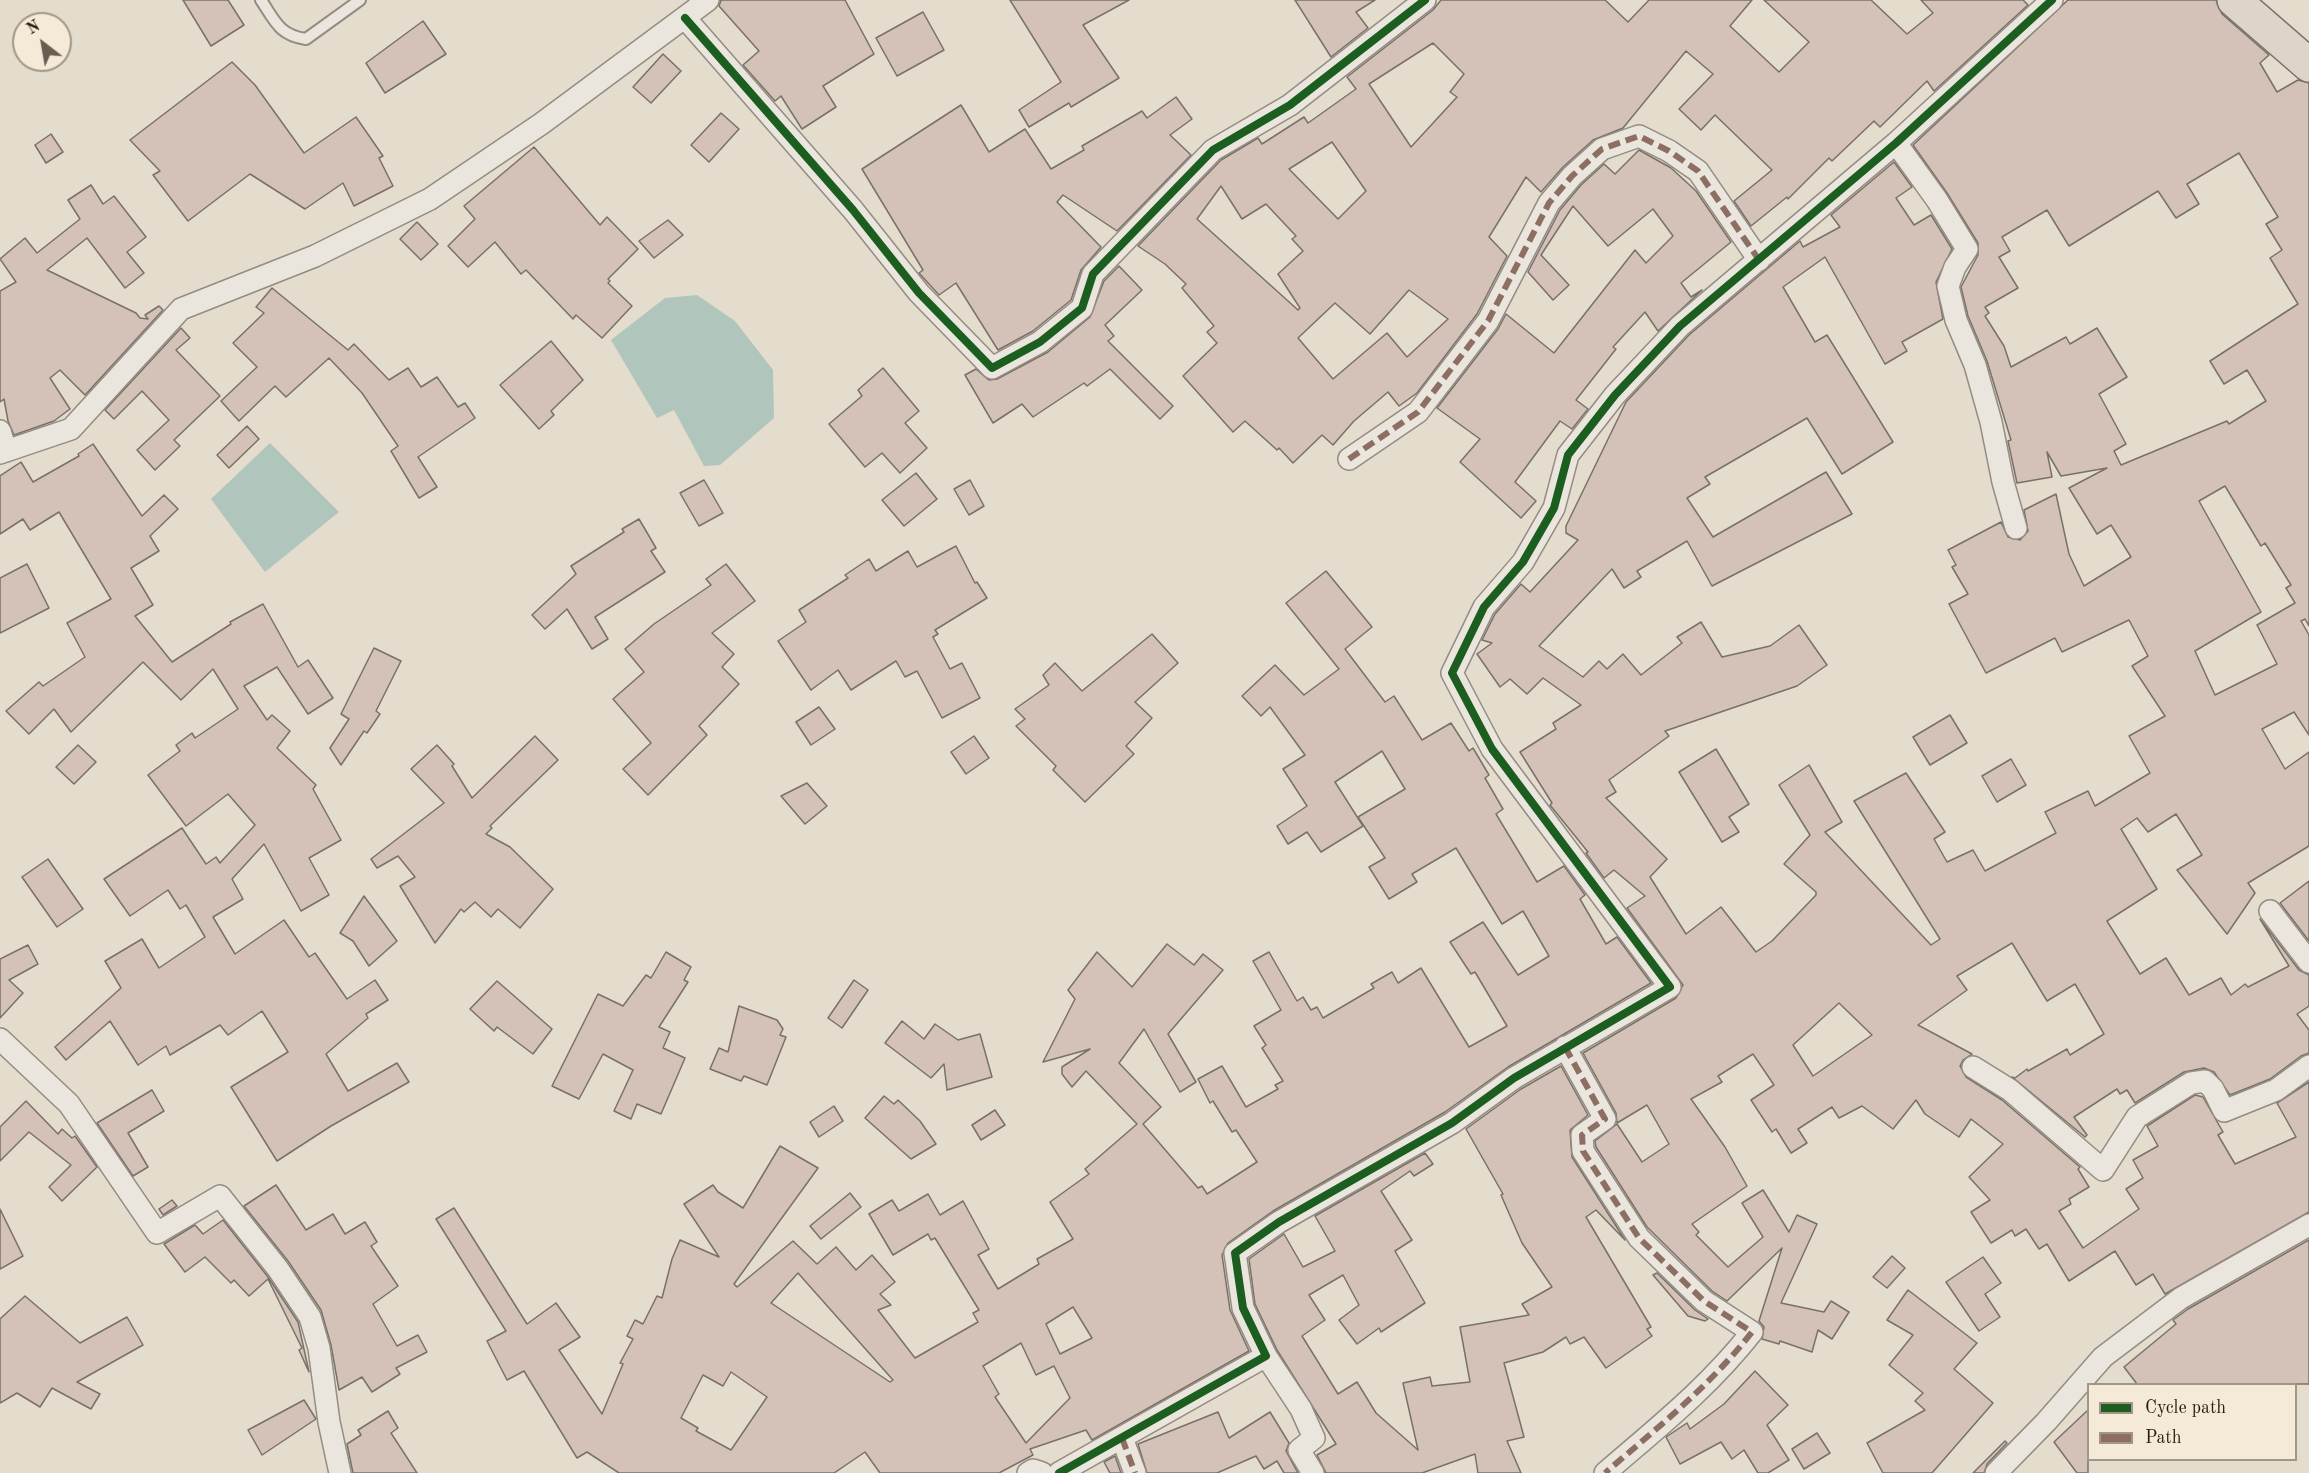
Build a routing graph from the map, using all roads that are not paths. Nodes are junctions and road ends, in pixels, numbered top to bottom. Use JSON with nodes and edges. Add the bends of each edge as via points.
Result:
{"nodes":[{"id":1,"x":261,"y":0,"type":"edge"},
{"id":2,"x":360,"y":0,"type":"edge"},
{"id":3,"x":708,"y":0,"type":"edge"},
{"id":4,"x":1425,"y":0,"type":"edge"},
{"id":5,"x":2052,"y":0,"type":"edge"},
{"id":6,"x":2234,"y":0,"type":"edge"},
{"id":7,"x":685,"y":18,"type":"junction"},
{"id":8,"x":2309,"y":65,"type":"edge"},
{"id":9,"x":1896,"y":143,"type":"junction"},
{"id":10,"x":1759,"y":260,"type":"junction"},
{"id":11,"x":2,"y":445,"type":"edge"},
{"id":12,"x":1349,"y":459,"type":"dead end"},
{"id":13,"x":2016,"y":528,"type":"dead end"},
{"id":14,"x":2270,"y":911,"type":"dead end"},
{"id":15,"x":2309,"y":962,"type":"edge"},
{"id":16,"x":0,"y":1040,"type":"edge"},
{"id":17,"x":1565,"y":1047,"type":"junction"},
{"id":18,"x":2309,"y":1066,"type":"edge"},
{"id":19,"x":1973,"y":1067,"type":"dead end"},
{"id":20,"x":2309,"y":1225,"type":"edge"},
{"id":21,"x":1266,"y":1356,"type":"junction"},
{"id":22,"x":1122,"y":1438,"type":"junction"},
{"id":23,"x":340,"y":1473,"type":"edge"},
{"id":24,"x":1028,"y":1473,"type":"edge"},
{"id":25,"x":1042,"y":1473,"type":"edge"},
{"id":26,"x":1059,"y":1473,"type":"edge"},
{"id":27,"x":1136,"y":1473,"type":"edge"},
{"id":28,"x":1313,"y":1473,"type":"edge"},
{"id":29,"x":1605,"y":1473,"type":"edge"},
{"id":30,"x":1996,"y":1473,"type":"edge"}],
"edges":[{"from":1,"to":2,"type":"lane","via":[[290,37],[306,39]]},
{"from":3,"to":7,"type":"street"},
{"from":4,"to":7,"type":"street","via":[[1290,105],[1213,150],[1093,274],[1082,308],[1040,342],[992,368],[919,293],[853,210]]},
{"from":5,"to":9,"type":"street"},
{"from":6,"to":8,"type":"highway"},
{"from":7,"to":11,"type":"street","via":[[430,200],[315,256],[181,309],[70,429]]},
{"from":9,"to":10,"type":"street"},
{"from":9,"to":13,"type":"street","via":[[1967,249],[1948,286],[1956,320],[1975,365]]},
{"from":10,"to":12,"type":"street","via":[[1698,171],[1639,136],[1602,149],[1549,203],[1488,321],[1418,412]]},
{"from":10,"to":17,"type":"street","via":[[1680,326],[1615,395],[1568,455],[1554,508],[1523,562],[1484,606],[1452,673],[1492,749],[1670,987]]},
{"from":14,"to":15,"type":"street"},
{"from":16,"to":23,"type":"street","via":[[69,1104],[157,1233],[220,1196],[278,1269],[310,1317]]},
{"from":17,"to":21,"type":"street","via":[[1452,1123],[1279,1222],[1235,1253],[1243,1308]]},
{"from":17,"to":29,"type":"street","via":[[1605,1119],[1582,1135],[1583,1150],[1640,1238],[1704,1301],[1752,1332],[1726,1365],[1670,1420]]},
{"from":18,"to":19,"type":"street","via":[[2276,1090],[2224,1111],[2205,1081],[2190,1083],[2137,1117],[2103,1170],[2010,1090]]},
{"from":20,"to":30,"type":"street","via":[[2181,1298],[2103,1358]]},
{"from":21,"to":22,"type":"street"},
{"from":21,"to":28,"type":"street","via":[[1301,1409],[1314,1438],[1299,1450]]},
{"from":22,"to":26,"type":"street"},
{"from":22,"to":27,"type":"street"},
{"from":24,"to":25,"type":"street"}]}
